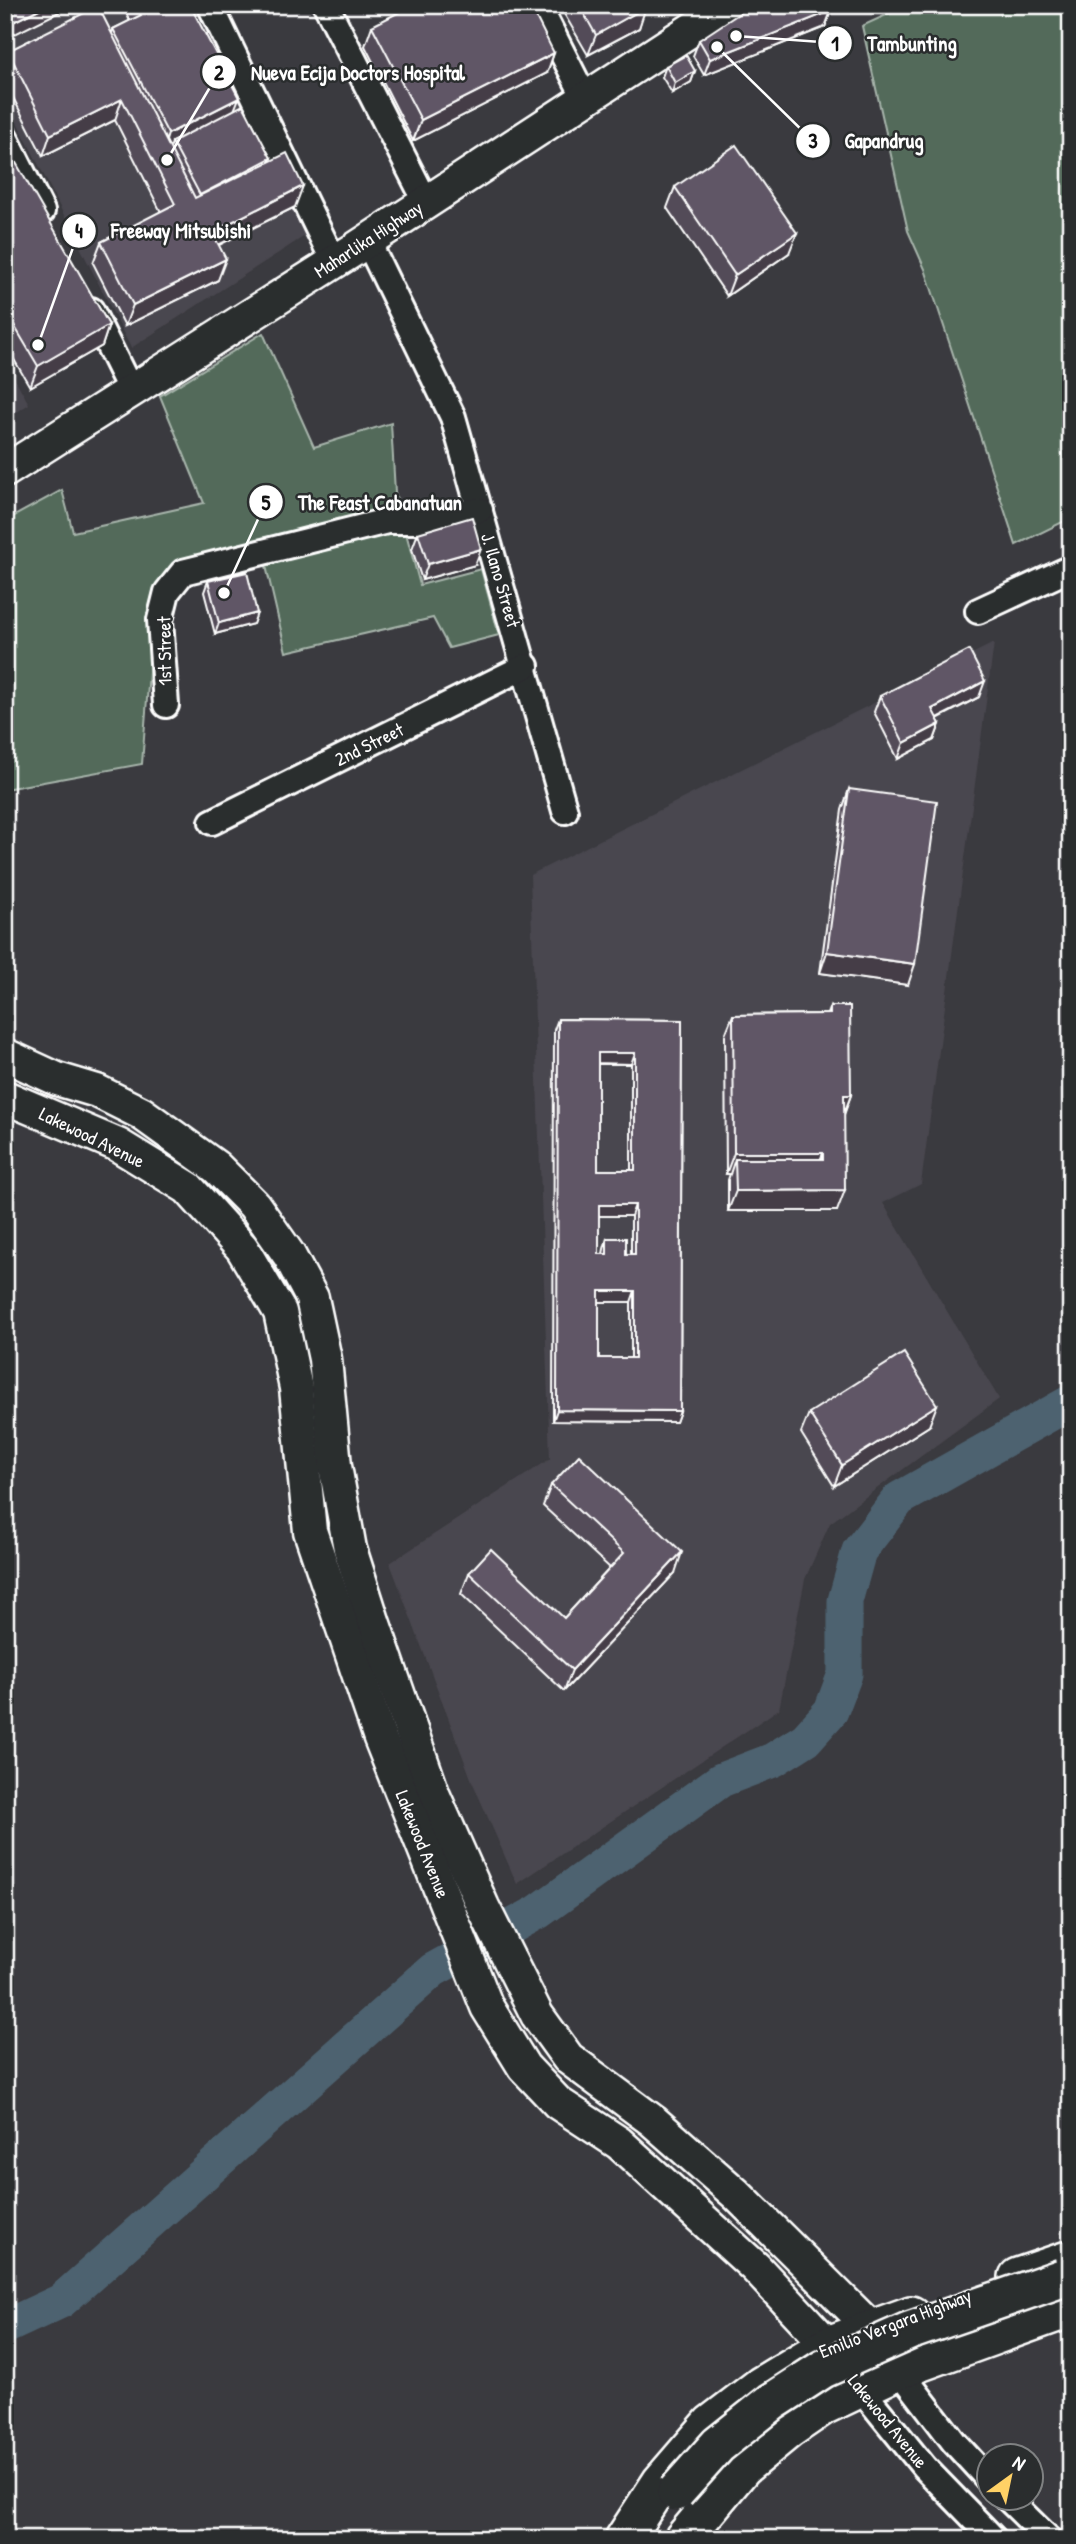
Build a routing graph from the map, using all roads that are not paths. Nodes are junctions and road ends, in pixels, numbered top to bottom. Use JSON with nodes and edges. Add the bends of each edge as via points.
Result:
{"nodes":[{"id":1,"x":210,"y":5,"type":"edge"},
{"id":2,"x":326,"y":5,"type":"edge"},
{"id":3,"x":538,"y":5,"type":"edge"},
{"id":4,"x":729,"y":5,"type":"edge"},
{"id":5,"x":586,"y":100,"type":"junction"},
{"id":6,"x":5,"y":137,"type":"edge"},
{"id":7,"x":426,"y":202,"type":"junction"},
{"id":8,"x":53,"y":234,"type":"edge"},
{"id":9,"x":367,"y":240,"type":"junction"},
{"id":10,"x":334,"y":262,"type":"junction"},
{"id":11,"x":83,"y":294,"type":"edge"},
{"id":12,"x":131,"y":391,"type":"junction"},
{"id":13,"x":5,"y":471,"type":"edge"},
{"id":14,"x":480,"y":510,"type":"junction"},
{"id":15,"x":1071,"y":568,"type":"edge"},
{"id":16,"x":978,"y":611,"type":"dead end"},
{"id":17,"x":526,"y":666,"type":"junction"},
{"id":18,"x":166,"y":705,"type":"dead end"},
{"id":19,"x":565,"y":811,"type":"dead end"},
{"id":20,"x":212,"y":822,"type":"dead end"},
{"id":21,"x":5,"y":1055,"type":"edge"},
{"id":22,"x":5,"y":1097,"type":"edge"},
{"id":23,"x":1069,"y":2285,"type":"edge"},
{"id":24,"x":872,"y":2328,"type":"junction"},
{"id":25,"x":828,"y":2345,"type":"junction"},
{"id":26,"x":899,"y":2370,"type":"junction"},
{"id":27,"x":860,"y":2388,"type":"junction"},
{"id":28,"x":974,"y":2463,"type":"edge"},
{"id":29,"x":682,"y":2497,"type":"junction"},
{"id":30,"x":1021,"y":2512,"type":"edge"},
{"id":31,"x":624,"y":2539,"type":"edge"},
{"id":32,"x":644,"y":2539,"type":"edge"},
{"id":33,"x":663,"y":2539,"type":"edge"},
{"id":34,"x":683,"y":2539,"type":"edge"},
{"id":35,"x":994,"y":2539,"type":"edge"},
{"id":36,"x":1049,"y":2539,"type":"edge"}],
"edges":[{"from":1,"to":10,"type":"street"},
{"from":2,"to":7,"type":"street"},
{"from":3,"to":5,"type":"street"},
{"from":4,"to":5,"type":"main road","name":"Maharlika Highway"},
{"from":5,"to":7,"type":"main road","name":"Maharlika Highway"},
{"from":6,"to":8,"type":"street"},
{"from":7,"to":9,"type":"main road","name":"Maharlika Highway"},
{"from":9,"to":10,"type":"main road","name":"Maharlika Highway"},
{"from":9,"to":14,"type":"street","name":"J. Ilano Street","via":[[453,417]]},
{"from":10,"to":12,"type":"main road","name":"Maharlika Highway"},
{"from":11,"to":12,"type":"street"},
{"from":12,"to":13,"type":"main road","name":"Maharlika Highway"},
{"from":14,"to":17,"type":"street","name":"J. Ilano Street"},
{"from":14,"to":18,"type":"street","name":"1st Street","via":[[419,521],[387,521],[183,572],[167,592],[160,620]]},
{"from":15,"to":16,"type":"street"},
{"from":17,"to":19,"type":"street","name":"J. Ilano Street"},
{"from":17,"to":20,"type":"street","name":"2nd Street"},
{"from":21,"to":24,"type":"main road","name":"Lakewood Avenue","via":[[141,1113],[216,1167],[254,1205],[289,1255],[312,1298],[325,1359],[335,1466],[350,1549],[424,1772],[537,2015],[568,2058],[653,2121],[715,2175]]},
{"from":22,"to":25,"type":"main road","name":"Lakewood Avenue","via":[[118,1145],[188,1188],[242,1248],[280,1312],[296,1388],[310,1531],[380,1738],[487,2007],[524,2067],[558,2103],[619,2143],[755,2267]]},
{"from":23,"to":24,"type":"highway","name":"Emilio Vergara Highway"},
{"from":23,"to":26,"type":"highway"},
{"from":23,"to":29,"type":"highway","name":"Emilio Vergara Highway","via":[[830,2385],[779,2418]]},
{"from":24,"to":25,"type":"highway","name":"Emilio Vergara Highway"},
{"from":24,"to":26,"type":"main road","name":"Lakewood Avenue"},
{"from":25,"to":27,"type":"main road","name":"Lakewood Avenue"},
{"from":25,"to":31,"type":"highway","name":"Emilio Vergara Highway","via":[[762,2385],[711,2424],[661,2482]]},
{"from":26,"to":27,"type":"highway"},
{"from":26,"to":28,"type":"street","name":"Lakewood Avenue"},
{"from":27,"to":34,"type":"highway","via":[[823,2406],[743,2467]]},
{"from":27,"to":35,"type":"street","name":"Lakewood Avenue","via":[[924,2468]]},
{"from":29,"to":32,"type":"highway","name":"Emilio Vergara Highway"},
{"from":29,"to":33,"type":"highway","name":"Emilio Vergara Highway"},
{"from":30,"to":36,"type":"street"}]}
